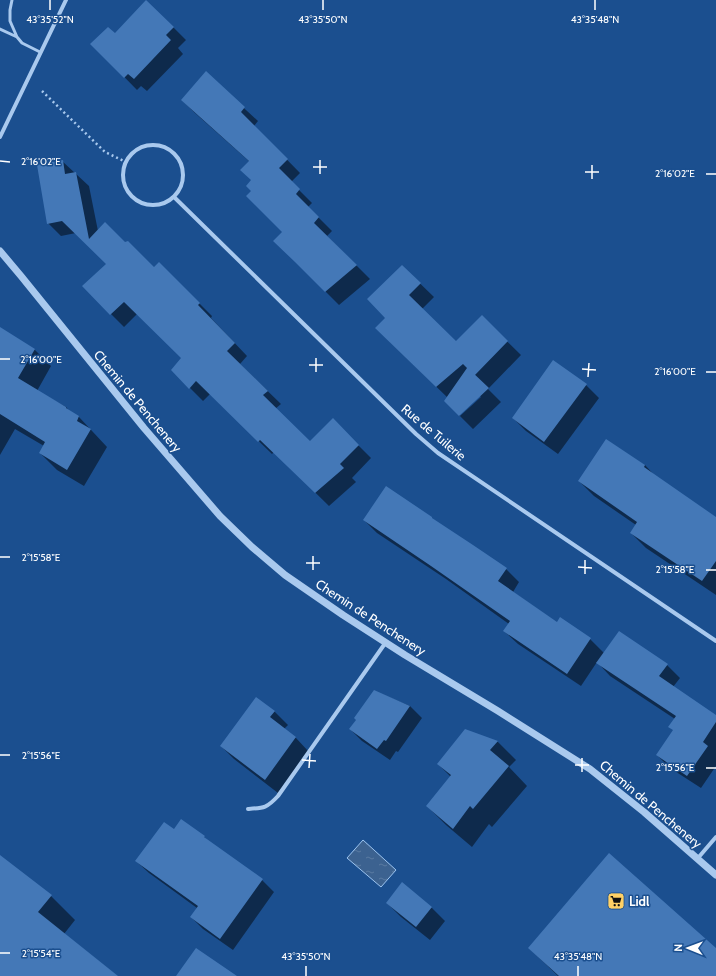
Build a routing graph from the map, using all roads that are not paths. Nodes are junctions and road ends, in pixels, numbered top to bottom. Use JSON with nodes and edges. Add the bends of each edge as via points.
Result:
{"nodes":[{"id":1,"x":12,"y":0,"type":"edge"},
{"id":2,"x":66,"y":0,"type":"edge"},
{"id":3,"x":0,"y":29,"type":"edge"},
{"id":4,"x":17,"y":37,"type":"junction"},
{"id":5,"x":40,"y":52,"type":"junction"},
{"id":6,"x":0,"y":137,"type":"edge"},
{"id":7,"x":174,"y":197,"type":"junction"},
{"id":8,"x":0,"y":251,"type":"edge"},
{"id":9,"x":716,"y":641,"type":"edge"},
{"id":10,"x":386,"y":642,"type":"junction"},
{"id":11,"x":248,"y":808,"type":"dead end"},
{"id":12,"x":716,"y":838,"type":"edge"},
{"id":13,"x":698,"y":858,"type":"junction"},
{"id":14,"x":716,"y":875,"type":"edge"}],
"edges":[{"from":1,"to":4,"type":"lane","via":[[10,21]]},
{"from":2,"to":5,"type":"street"},
{"from":3,"to":4,"type":"lane"},
{"from":4,"to":5,"type":"lane","via":[[22,43]]},
{"from":5,"to":6,"type":"street"},
{"from":7,"to":7,"type":"street","via":[[156,205],[146,205],[129,194],[123,174],[130,155],[138,149],[156,145],[174,153],[183,170],[183,180]]},
{"from":7,"to":9,"type":"street","name":"Rue de Tuilerie","via":[[438,453]]},
{"from":8,"to":10,"type":"street","name":"Chemin de Penchenery","via":[[144,428],[220,516],[285,576]]},
{"from":10,"to":11,"type":"street","via":[[278,796],[263,808]]},
{"from":10,"to":13,"type":"street","name":"Chemin de Penchenery","via":[[590,768]]},
{"from":12,"to":13,"type":"street"},
{"from":13,"to":14,"type":"street","name":"Chemin de Penchenery"}]}
